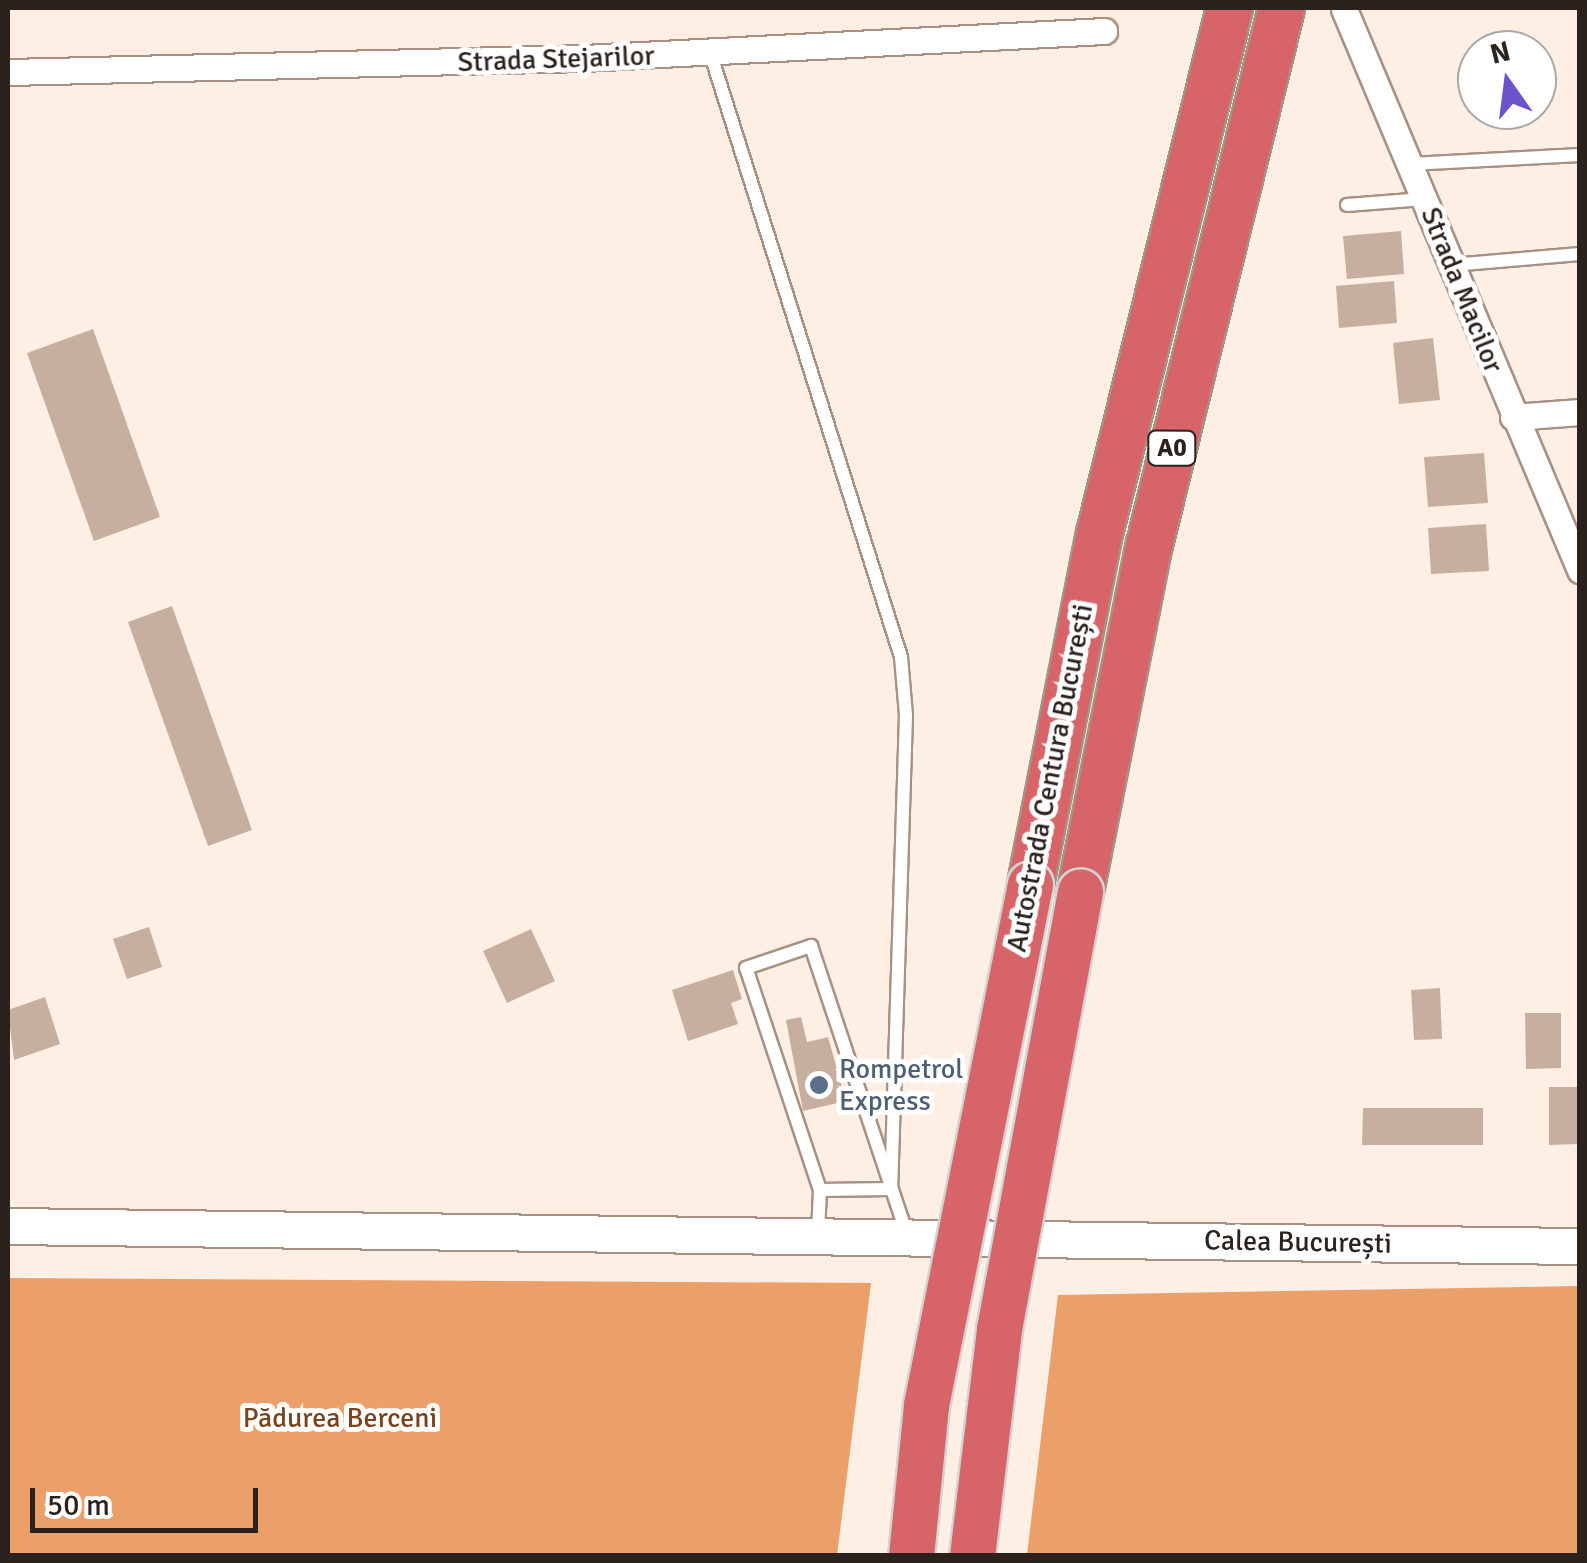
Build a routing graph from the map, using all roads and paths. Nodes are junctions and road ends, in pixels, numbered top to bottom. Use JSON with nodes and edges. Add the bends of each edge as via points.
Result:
{"nodes":[{"id":1,"x":1229,"y":8,"type":"edge"},
{"id":2,"x":1280,"y":8,"type":"edge"},
{"id":3,"x":1344,"y":9,"type":"edge"},
{"id":4,"x":1104,"y":30,"type":"dead end"},
{"id":5,"x":710,"y":52,"type":"junction"},
{"id":6,"x":8,"y":72,"type":"edge"},
{"id":7,"x":1580,"y":155,"type":"edge"},
{"id":8,"x":1410,"y":164,"type":"junction"},
{"id":9,"x":1425,"y":199,"type":"junction"},
{"id":10,"x":1347,"y":205,"type":"dead end"},
{"id":11,"x":1580,"y":254,"type":"edge"},
{"id":12,"x":1452,"y":266,"type":"junction"},
{"id":13,"x":1580,"y":412,"type":"edge"},
{"id":14,"x":1512,"y":417,"type":"junction"},
{"id":15,"x":1580,"y":570,"type":"edge"},
{"id":16,"x":891,"y":1189,"type":"junction"},
{"id":17,"x":820,"y":1190,"type":"junction"},
{"id":18,"x":8,"y":1226,"type":"edge"},
{"id":19,"x":818,"y":1235,"type":"junction"},
{"id":20,"x":907,"y":1237,"type":"junction"},
{"id":21,"x":1580,"y":1246,"type":"edge"},
{"id":22,"x":911,"y":1556,"type":"edge"},
{"id":23,"x":972,"y":1556,"type":"edge"}],
"edges":[{"from":1,"to":22,"type":"highway","name":"Autostrada Centura București","number":"A0","bridge":true,"via":[[1099,533],[926,1405]]},
{"from":2,"to":23,"type":"highway","name":"Autostrada Centura București","number":"A0","bridge":true,"via":[[1149,544],[998,1329]]},
{"from":3,"to":8,"type":"street","name":"Strada Macilor"},
{"from":4,"to":5,"type":"street","name":"Strada Stejarilor"},
{"from":5,"to":6,"type":"street","name":"Strada Stejarilor"},
{"from":5,"to":16,"type":"lane","via":[[901,657],[906,716]]},
{"from":7,"to":8,"type":"lane"},
{"from":8,"to":9,"type":"street","name":"Strada Macilor"},
{"from":9,"to":10,"type":"lane"},
{"from":9,"to":12,"type":"street","name":"Strada Macilor"},
{"from":11,"to":12,"type":"lane"},
{"from":12,"to":14,"type":"street","name":"Strada Macilor"},
{"from":13,"to":14,"type":"street"},
{"from":14,"to":15,"type":"street","name":"Strada Macilor"},
{"from":16,"to":17,"type":"lane"},
{"from":16,"to":17,"type":"lane","via":[[811,946],[746,968]]},
{"from":16,"to":20,"type":"lane"},
{"from":17,"to":19,"type":"lane"},
{"from":18,"to":19,"type":"main road","name":"Calea București"},
{"from":19,"to":20,"type":"main road","name":"Calea București"},
{"from":20,"to":21,"type":"main road","name":"Calea București"}]}
